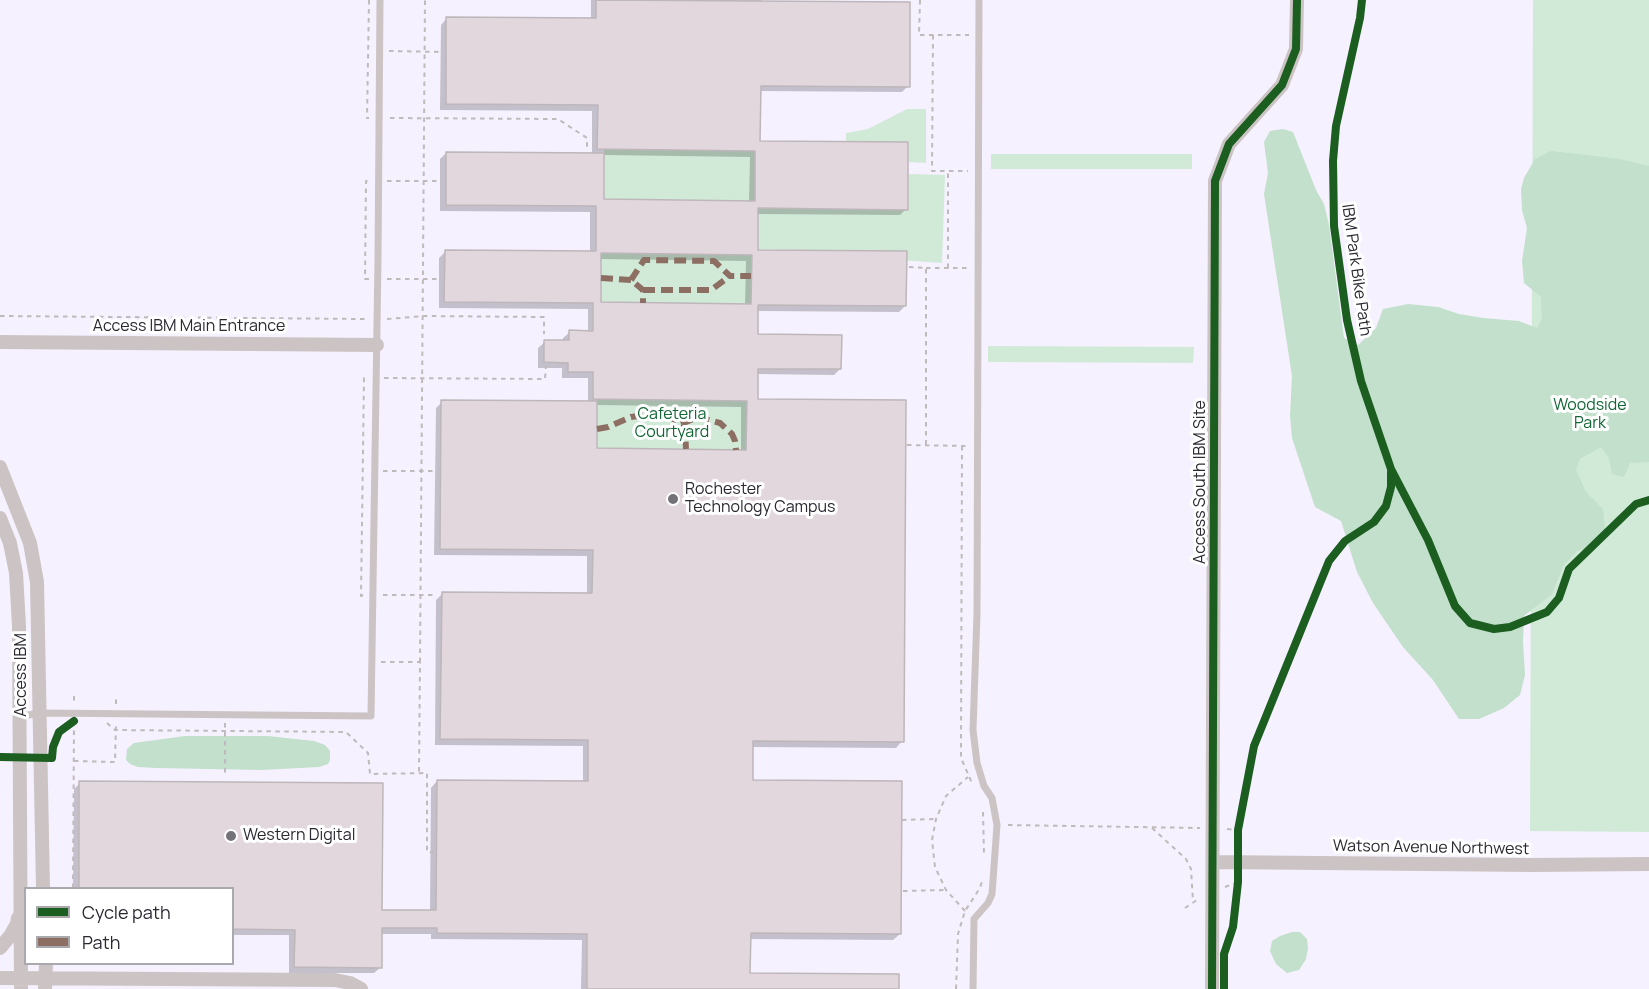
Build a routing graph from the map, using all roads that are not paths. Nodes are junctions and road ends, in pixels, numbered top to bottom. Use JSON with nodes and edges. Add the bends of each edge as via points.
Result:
{"nodes":[{"id":1,"x":380,"y":0,"type":"edge"},
{"id":2,"x":979,"y":0,"type":"edge"},
{"id":3,"x":1298,"y":0,"type":"edge"},
{"id":4,"x":0,"y":342,"type":"edge"},
{"id":5,"x":377,"y":345,"type":"junction"},
{"id":6,"x":0,"y":467,"type":"edge"},
{"id":7,"x":0,"y":518,"type":"edge"},
{"id":8,"x":38,"y":713,"type":"junction"},
{"id":9,"x":20,"y":717,"type":"junction"},
{"id":10,"x":1213,"y":862,"type":"junction"},
{"id":11,"x":1649,"y":864,"type":"edge"},
{"id":12,"x":43,"y":887,"type":"edge"},
{"id":13,"x":21,"y":904,"type":"junction"},
{"id":14,"x":0,"y":948,"type":"edge"},
{"id":15,"x":46,"y":965,"type":"edge"},
{"id":16,"x":0,"y":978,"type":"edge"},
{"id":17,"x":20,"y":984,"type":"edge"},
{"id":18,"x":45,"y":984,"type":"edge"},
{"id":19,"x":361,"y":989,"type":"edge"},
{"id":20,"x":973,"y":989,"type":"edge"},
{"id":21,"x":1212,"y":989,"type":"edge"}],
"edges":[{"from":1,"to":5,"type":"lane"},
{"from":2,"to":20,"type":"lane","via":[[977,614],[973,730],[976,759],[992,798],[997,825],[992,894],[974,919]]},
{"from":3,"to":10,"type":"street","name":"Access South IBM Site","via":[[1296,49],[1282,85],[1229,144],[1215,181]]},
{"from":4,"to":5,"type":"street","name":"Access IBM Main Entrance"},
{"from":5,"to":8,"type":"lane","via":[[371,716],[74,717]]},
{"from":6,"to":8,"type":"street","name":"Access IBM","via":[[30,543],[37,582]]},
{"from":7,"to":9,"type":"street","name":"Access IBM","via":[[16,573]]},
{"from":8,"to":9,"type":"lane"},
{"from":8,"to":12,"type":"street","name":"Access IBM"},
{"from":9,"to":13,"type":"street","name":"Access IBM"},
{"from":10,"to":11,"type":"street","name":"Watson Avenue Northwest"},
{"from":10,"to":21,"type":"street","name":"Access South IBM Site"},
{"from":13,"to":14,"type":"street","via":[[17,924]]},
{"from":13,"to":17,"type":"street","name":"Access IBM"},
{"from":15,"to":18,"type":"street"},
{"from":16,"to":17,"type":"street"},
{"from":17,"to":18,"type":"street"},
{"from":18,"to":19,"type":"street","via":[[335,980]]}]}
